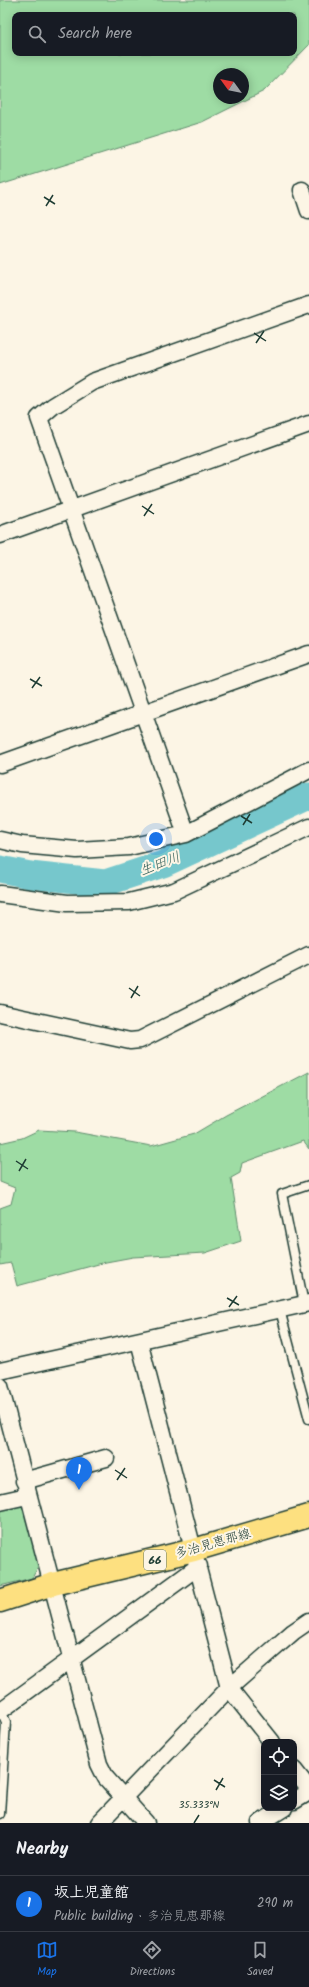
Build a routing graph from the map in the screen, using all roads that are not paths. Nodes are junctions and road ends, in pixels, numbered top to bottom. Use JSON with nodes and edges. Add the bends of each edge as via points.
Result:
{"nodes":[{"id":1,"x":302,"y":190,"type":"dead end"},
{"id":2,"x":309,"y":210,"type":"edge"},
{"id":3,"x":309,"y":305,"type":"edge"},
{"id":4,"x":309,"y":424,"type":"edge"},
{"id":5,"x":71,"y":510,"type":"junction"},
{"id":6,"x":0,"y":535,"type":"edge"},
{"id":7,"x":309,"y":654,"type":"edge"},
{"id":8,"x":144,"y":712,"type":"junction"},
{"id":9,"x":0,"y":764,"type":"edge"},
{"id":10,"x":309,"y":770,"type":"edge"},
{"id":11,"x":309,"y":827,"type":"edge"},
{"id":12,"x":186,"y":834,"type":"junction"},
{"id":13,"x":0,"y":840,"type":"edge"},
{"id":14,"x":0,"y":894,"type":"edge"},
{"id":15,"x":309,"y":955,"type":"edge"},
{"id":16,"x":0,"y":1013,"type":"edge"},
{"id":17,"x":309,"y":1185,"type":"edge"},
{"id":18,"x":306,"y":1304,"type":"edge"},
{"id":19,"x":280,"y":1310,"type":"junction"},
{"id":20,"x":139,"y":1341,"type":"junction"},
{"id":21,"x":0,"y":1371,"type":"edge"},
{"id":22,"x":0,"y":1386,"type":"edge"},
{"id":23,"x":309,"y":1419,"type":"edge"},
{"id":24,"x":106,"y":1458,"type":"dead end"},
{"id":25,"x":25,"y":1488,"type":"junction"},
{"id":26,"x":0,"y":1502,"type":"edge"},
{"id":27,"x":309,"y":1516,"type":"edge"},
{"id":28,"x":196,"y":1558,"type":"junction"},
{"id":29,"x":53,"y":1584,"type":"junction"},
{"id":30,"x":0,"y":1601,"type":"edge"},
{"id":31,"x":309,"y":1621,"type":"edge"},
{"id":32,"x":72,"y":1658,"type":"junction"},
{"id":33,"x":229,"y":1688,"type":"junction"},
{"id":34,"x":0,"y":1711,"type":"edge"},
{"id":35,"x":270,"y":1739,"type":"edge"},
{"id":36,"x":296,"y":1775,"type":"edge"},
{"id":37,"x":305,"y":1796,"type":"edge"},
{"id":38,"x":123,"y":1798,"type":"junction"},
{"id":39,"x":279,"y":1811,"type":"edge"},
{"id":40,"x":0,"y":1814,"type":"edge"},
{"id":41,"x":99,"y":1823,"type":"edge"},
{"id":42,"x":146,"y":1823,"type":"edge"},
{"id":43,"x":260,"y":1823,"type":"edge"}],
"edges":[{"from":1,"to":2,"type":"street"},
{"from":3,"to":5,"type":"street","via":[[92,382],[53,406],[39,418]]},
{"from":4,"to":5,"type":"street"},
{"from":5,"to":6,"type":"street"},
{"from":5,"to":8,"type":"street"},
{"from":7,"to":8,"type":"street"},
{"from":8,"to":9,"type":"street"},
{"from":8,"to":12,"type":"street"},
{"from":10,"to":12,"type":"street"},
{"from":11,"to":14,"type":"street","via":[[174,891],[129,902],[66,903]]},
{"from":12,"to":13,"type":"street","via":[[129,847],[77,850],[22,845]]},
{"from":15,"to":16,"type":"street","via":[[140,1040],[130,1041]]},
{"from":17,"to":18,"type":"lane","via":[[282,1194]]},
{"from":18,"to":19,"type":"street"},
{"from":19,"to":20,"type":"street"},
{"from":19,"to":23,"type":"lane"},
{"from":20,"to":21,"type":"street"},
{"from":20,"to":28,"type":"street"},
{"from":22,"to":25,"type":"street"},
{"from":24,"to":25,"type":"street"},
{"from":25,"to":26,"type":"street"},
{"from":25,"to":29,"type":"street"},
{"from":27,"to":28,"type":"main road","name":"多治見恵那線","number":"66"},
{"from":28,"to":29,"type":"main road","name":"多治見恵那線","number":"66"},
{"from":28,"to":32,"type":"street"},
{"from":28,"to":33,"type":"street"},
{"from":29,"to":30,"type":"main road","name":"多治見恵那線","number":"66"},
{"from":29,"to":32,"type":"street"},
{"from":31,"to":33,"type":"street"},
{"from":32,"to":34,"type":"street"},
{"from":32,"to":38,"type":"street","via":[[99,1764],[106,1778]]},
{"from":33,"to":35,"type":"street"},
{"from":33,"to":38,"type":"street"},
{"from":34,"to":40,"type":"lane","via":[[6,1722]]},
{"from":36,"to":37,"type":"street"},
{"from":38,"to":41,"type":"street"},
{"from":38,"to":42,"type":"street"},
{"from":39,"to":43,"type":"street"}]}
